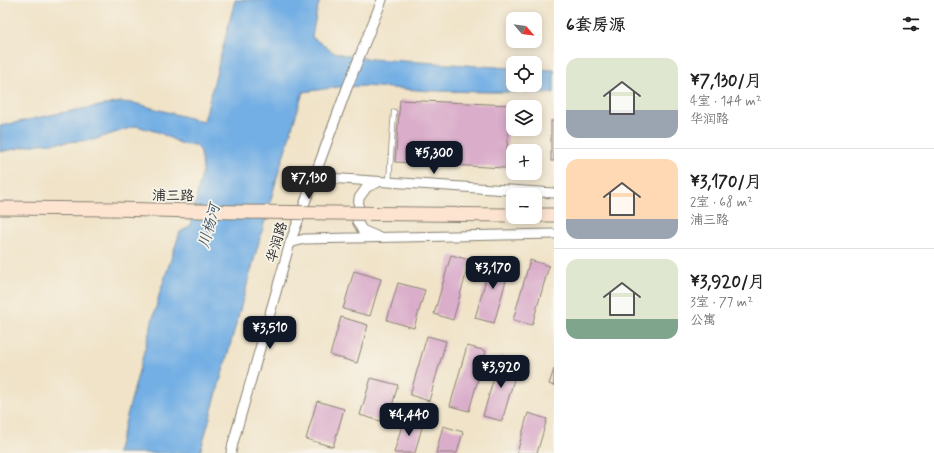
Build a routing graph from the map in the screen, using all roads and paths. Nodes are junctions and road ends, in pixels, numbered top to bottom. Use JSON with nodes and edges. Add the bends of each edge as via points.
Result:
{"nodes":[{"id":1,"x":382,"y":0,"type":"edge"},
{"id":2,"x":394,"y":112,"type":"dead end"},
{"id":3,"x":313,"y":177,"type":"junction"},
{"id":4,"x":384,"y":182,"type":"junction"},
{"id":5,"x":554,"y":193,"type":"edge"},
{"id":6,"x":0,"y":208,"type":"edge"},
{"id":7,"x":506,"y":215,"type":"edge"},
{"id":8,"x":542,"y":215,"type":"edge"},
{"id":9,"x":554,"y":215,"type":"edge"},
{"id":10,"x":554,"y":234,"type":"edge"},
{"id":11,"x":379,"y":237,"type":"junction"},
{"id":12,"x":290,"y":243,"type":"junction"},
{"id":13,"x":231,"y":453,"type":"edge"}],
"edges":[{"from":1,"to":3,"type":"street","name":"华润路"},
{"from":2,"to":4,"type":"lane"},
{"from":3,"to":4,"type":"street"},
{"from":3,"to":12,"type":"street","name":"华润路"},
{"from":4,"to":5,"type":"street"},
{"from":4,"to":11,"type":"street","via":[[367,187],[359,198],[357,221],[362,230]]},
{"from":6,"to":7,"type":"main road","name":"浦三路","bridge":true},
{"from":8,"to":9,"type":"main road"},
{"from":10,"to":11,"type":"street"},
{"from":11,"to":12,"type":"street","via":[[304,239]]},
{"from":12,"to":13,"type":"street","name":"华润路"}]}
